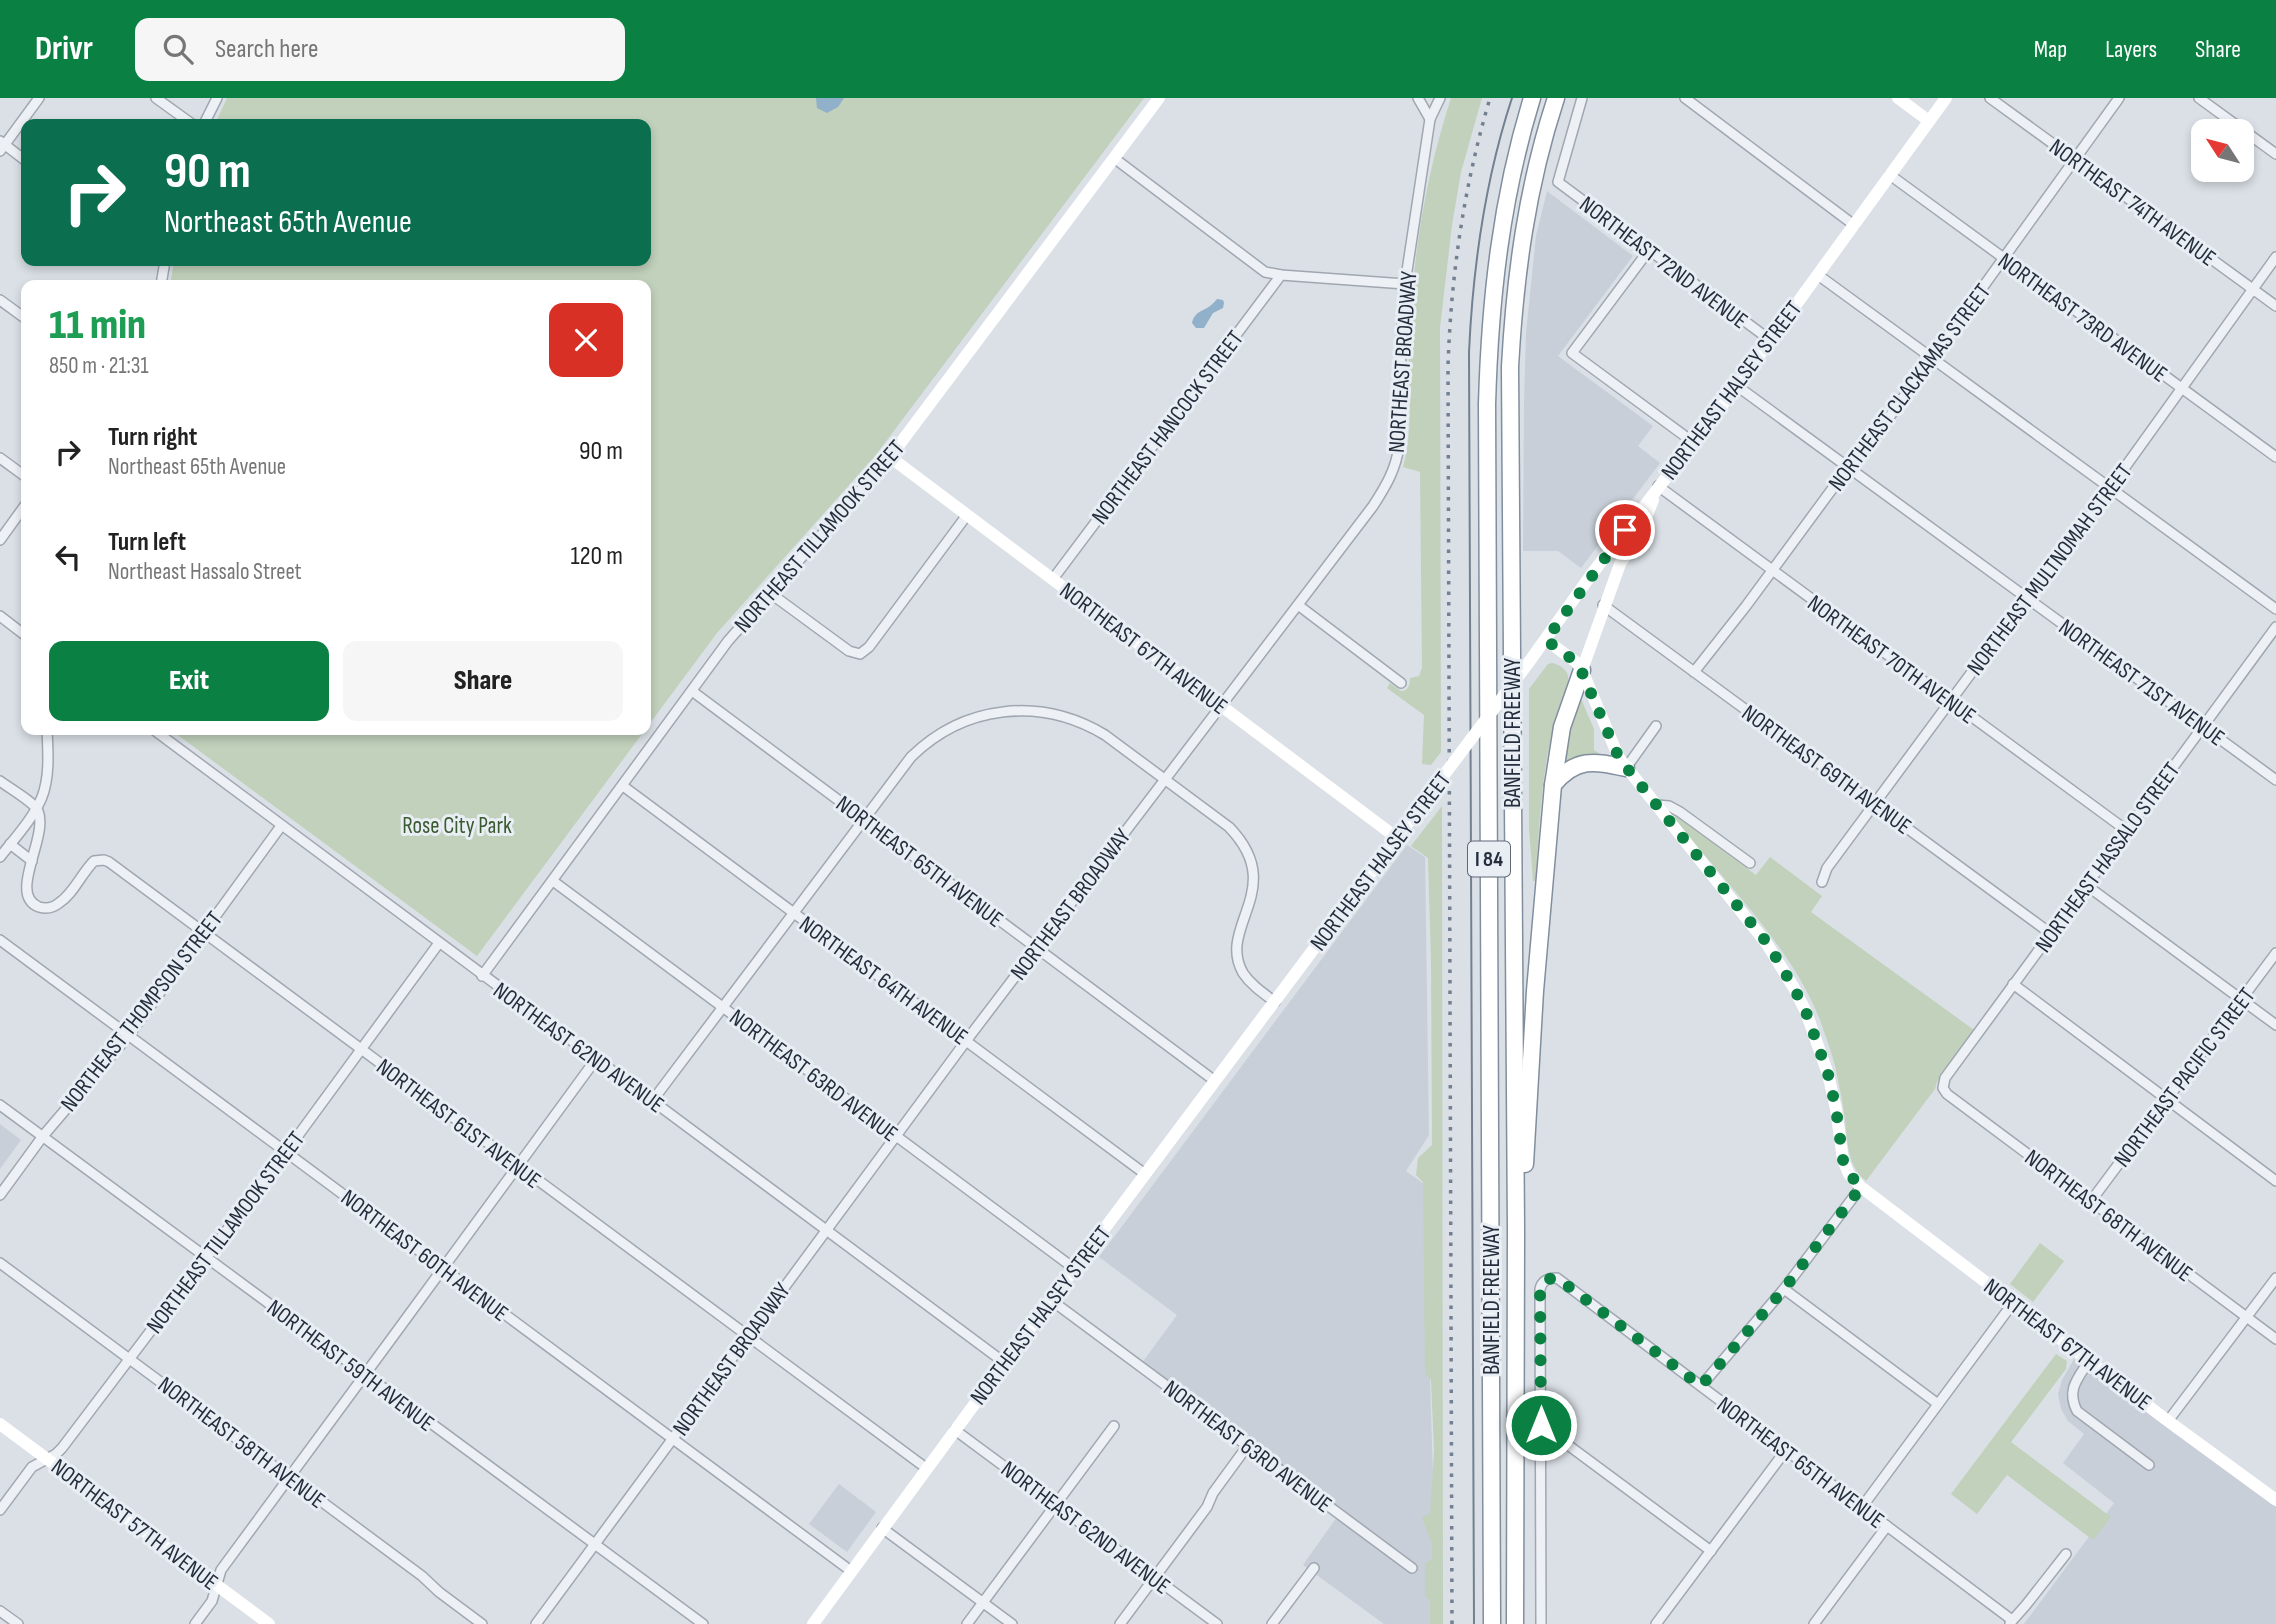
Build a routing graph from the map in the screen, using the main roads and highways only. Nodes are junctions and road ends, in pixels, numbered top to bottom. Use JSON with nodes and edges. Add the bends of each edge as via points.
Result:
{"nodes":[{"id":1,"x":1160,"y":98,"type":"edge"},
{"id":2,"x":1532,"y":98,"type":"edge"},
{"id":3,"x":1556,"y":98,"type":"edge"},
{"id":4,"x":1898,"y":98,"type":"edge"},
{"id":5,"x":1946,"y":98,"type":"edge"},
{"id":6,"x":1929,"y":121,"type":"junction"},
{"id":7,"x":890,"y":457,"type":"joint"},
{"id":8,"x":1658,"y":486,"type":"junction"},
{"id":9,"x":1546,"y":640,"type":"junction"},
{"id":10,"x":1581,"y":670,"type":"junction"},
{"id":11,"x":1626,"y":768,"type":"junction"},
{"id":12,"x":1553,"y":785,"type":"junction"},
{"id":13,"x":1397,"y":838,"type":"junction"},
{"id":14,"x":1516,"y":1232,"type":"junction"},
{"id":15,"x":0,"y":1424,"type":"edge"},
{"id":16,"x":2276,"y":1500,"type":"edge"},
{"id":17,"x":269,"y":1624,"type":"edge"},
{"id":18,"x":813,"y":1624,"type":"edge"},
{"id":19,"x":1492,"y":1624,"type":"edge"},
{"id":20,"x":1515,"y":1624,"type":"edge"}],
"edges":[{"from":1,"to":7,"type":"main road","name":"NORTHEAST TILLAMOOK STREET"},
{"from":2,"to":19,"type":"highway","name":"BANFIELD FREEWAY","number":"I 84","via":[[1512,169],[1498,246],[1487,404]]},
{"from":3,"to":14,"type":"highway","name":"BANFIELD FREEWAY","number":"I 84","via":[[1527,211],[1510,367]]},
{"from":4,"to":6,"type":"main road"},
{"from":5,"to":6,"type":"main road","name":"NORTHEAST HALSEY STREET"},
{"from":6,"to":8,"type":"main road","name":"NORTHEAST HALSEY STREET","via":[[1737,386]]},
{"from":7,"to":13,"type":"main road","name":"NORTHEAST 67TH AVENUE"},
{"from":8,"to":9,"type":"main road","name":"NORTHEAST HALSEY STREET"},
{"from":8,"to":10,"type":"main road","via":[[1641,530],[1620,564]]},
{"from":9,"to":10,"type":"main road"},
{"from":9,"to":13,"type":"main road","name":"NORTHEAST HALSEY STREET","bridge":true},
{"from":10,"to":11,"type":"main road"},
{"from":10,"to":12,"type":"highway","via":[[1563,727]]},
{"from":11,"to":12,"type":"highway","via":[[1594,761],[1574,765]]},
{"from":11,"to":16,"type":"main road","name":"NORTHEAST 67TH AVENUE","via":[[1768,944],[1794,988],[1828,1074],[1849,1174]]},
{"from":12,"to":14,"type":"highway","via":[[1524,1185]]},
{"from":13,"to":18,"type":"main road","name":"NORTHEAST HALSEY STREET"},
{"from":14,"to":20,"type":"highway","name":"BANFIELD FREEWAY","number":"I 84"},
{"from":15,"to":17,"type":"main road","name":"NORTHEAST 57TH AVENUE"}]}
